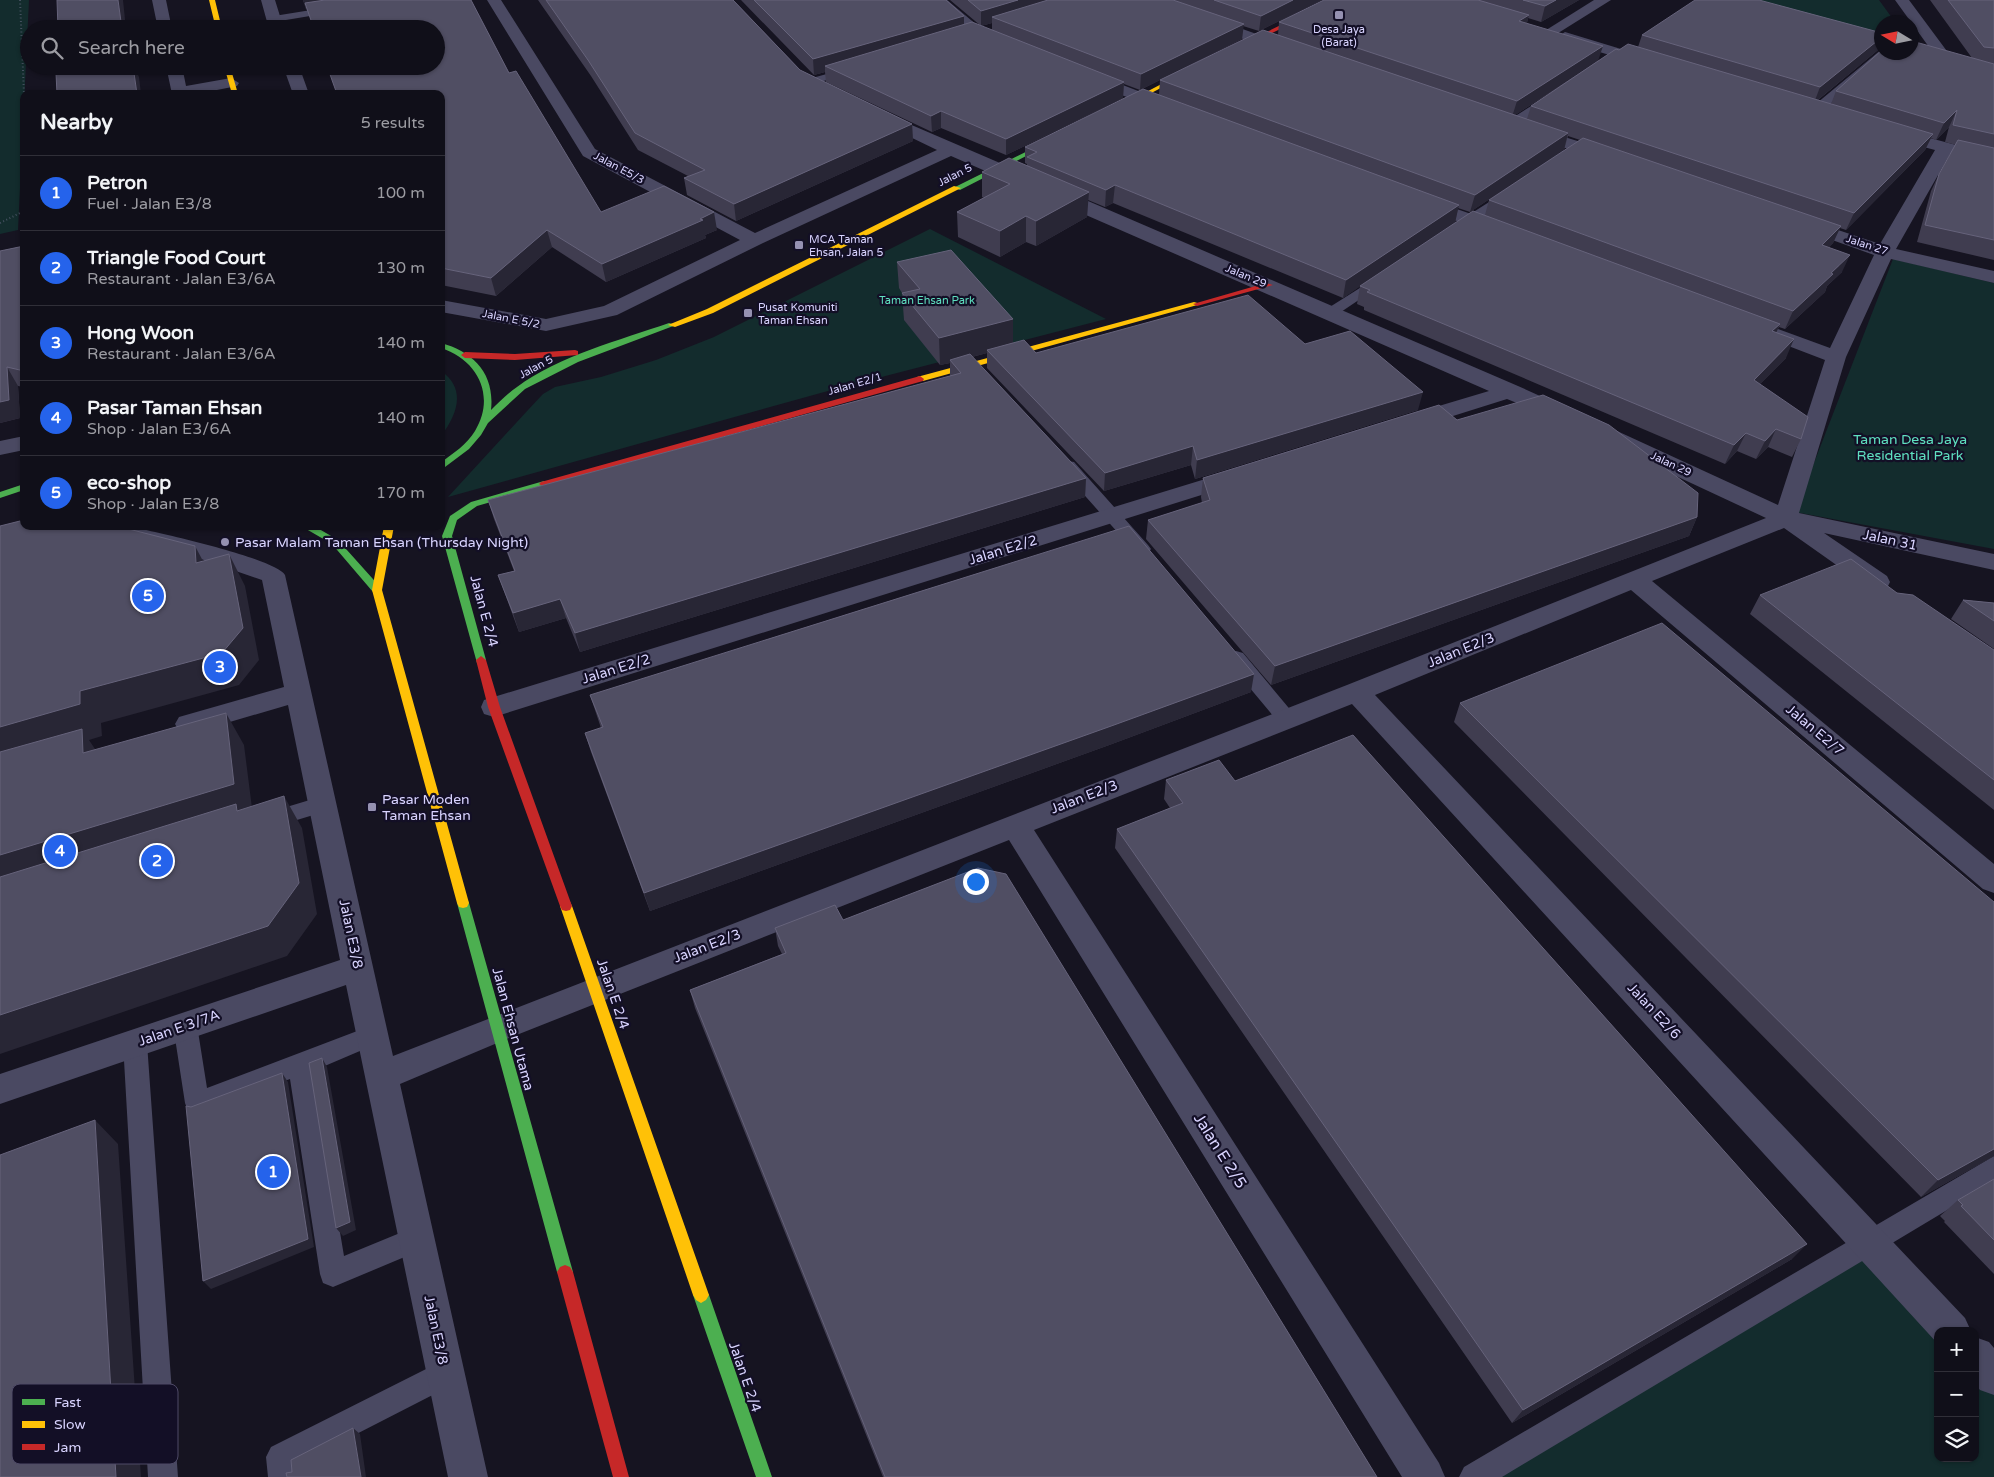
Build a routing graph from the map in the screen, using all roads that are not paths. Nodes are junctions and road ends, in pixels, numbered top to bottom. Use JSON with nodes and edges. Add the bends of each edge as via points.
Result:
{"nodes":[{"id":1,"x":159,"y":0,"type":"edge"},
{"id":2,"x":212,"y":0,"type":"edge"},
{"id":3,"x":268,"y":0,"type":"edge"},
{"id":4,"x":494,"y":0,"type":"edge"},
{"id":5,"x":938,"y":0,"type":"edge"},
{"id":6,"x":1147,"y":0,"type":"edge"},
{"id":7,"x":1337,"y":0,"type":"edge"},
{"id":8,"x":1604,"y":0,"type":"edge"},
{"id":9,"x":1902,"y":0,"type":"edge"},
{"id":10,"x":350,"y":7,"type":"edge"},
{"id":11,"x":164,"y":20,"type":"edge"},
{"id":12,"x":216,"y":20,"type":"edge"},
{"id":13,"x":274,"y":20,"type":"edge"},
{"id":14,"x":293,"y":20,"type":"edge"},
{"id":15,"x":1530,"y":26,"type":"edge"},
{"id":16,"x":997,"y":28,"type":"edge"},
{"id":17,"x":1550,"y":32,"type":"junction"},
{"id":18,"x":979,"y":34,"type":"junction"},
{"id":19,"x":960,"y":39,"type":"edge"},
{"id":20,"x":1257,"y":39,"type":"junction"},
{"id":21,"x":1015,"y":48,"type":"edge"},
{"id":22,"x":1619,"y":53,"type":"junction"},
{"id":23,"x":1224,"y":55,"type":"edge"},
{"id":24,"x":1304,"y":55,"type":"edge"},
{"id":25,"x":1920,"y":55,"type":"edge"},
{"id":26,"x":1874,"y":60,"type":"edge"},
{"id":27,"x":1947,"y":62,"type":"junction"},
{"id":28,"x":1603,"y":63,"type":"edge"},
{"id":29,"x":866,"y":66,"type":"edge"},
{"id":30,"x":1199,"y":66,"type":"edge"},
{"id":31,"x":1666,"y":67,"type":"edge"},
{"id":32,"x":1966,"y":67,"type":"edge"},
{"id":33,"x":1077,"y":72,"type":"edge"},
{"id":34,"x":176,"y":75,"type":"edge"},
{"id":35,"x":230,"y":75,"type":"edge"},
{"id":36,"x":294,"y":75,"type":"edge"},
{"id":37,"x":802,"y":75,"type":"joint"},
{"id":38,"x":233,"y":88,"type":"edge"},
{"id":39,"x":179,"y":90,"type":"edge"},
{"id":40,"x":212,"y":90,"type":"edge"},
{"id":41,"x":300,"y":90,"type":"edge"},
{"id":42,"x":835,"y":94,"type":"edge"},
{"id":43,"x":1557,"y":94,"type":"edge"},
{"id":44,"x":1140,"y":97,"type":"junction"},
{"id":45,"x":1796,"y":105,"type":"edge"},
{"id":46,"x":862,"y":107,"type":"edge"},
{"id":47,"x":1815,"y":111,"type":"junction"},
{"id":48,"x":1106,"y":114,"type":"edge"},
{"id":49,"x":1186,"y":114,"type":"edge"},
{"id":50,"x":1833,"y":116,"type":"edge"},
{"id":51,"x":1491,"y":118,"type":"edge"},
{"id":52,"x":1510,"y":125,"type":"junction"},
{"id":53,"x":1879,"y":130,"type":"edge"},
{"id":54,"x":1072,"y":131,"type":"edge"},
{"id":55,"x":1578,"y":146,"type":"junction"},
{"id":56,"x":1944,"y":149,"type":"junction"},
{"id":57,"x":951,"y":150,"type":"junction"},
{"id":58,"x":1563,"y":157,"type":"edge"},
{"id":59,"x":1994,"y":160,"type":"edge"},
{"id":60,"x":1625,"y":162,"type":"edge"},
{"id":61,"x":996,"y":169,"type":"junction"},
{"id":62,"x":1517,"y":188,"type":"edge"},
{"id":63,"x":1406,"y":196,"type":"edge"},
{"id":64,"x":1783,"y":217,"type":"edge"},
{"id":65,"x":1470,"y":220,"type":"junction"},
{"id":66,"x":1446,"y":236,"type":"edge"},
{"id":67,"x":1516,"y":237,"type":"edge"},
{"id":68,"x":754,"y":240,"type":"junction"},
{"id":69,"x":1885,"y":252,"type":"junction"},
{"id":70,"x":1396,"y":269,"type":"edge"},
{"id":71,"x":1994,"y":277,"type":"edge"},
{"id":72,"x":1269,"y":286,"type":"junction"},
{"id":73,"x":445,"y":307,"type":"edge"},
{"id":74,"x":1330,"y":313,"type":"junction"},
{"id":75,"x":1744,"y":323,"type":"edge"},
{"id":76,"x":445,"y":346,"type":"edge"},
{"id":77,"x":607,"y":348,"type":"junction"},
{"id":78,"x":465,"y":354,"type":"junction"},
{"id":79,"x":1836,"y":358,"type":"junction"},
{"id":80,"x":973,"y":364,"type":"junction"},
{"id":81,"x":986,"y":378,"type":"edge"},
{"id":82,"x":1510,"y":391,"type":"junction"},
{"id":83,"x":485,"y":421,"type":"junction"},
{"id":84,"x":1388,"y":429,"type":"edge"},
{"id":85,"x":20,"y":444,"type":"edge"},
{"id":86,"x":0,"y":448,"type":"edge"},
{"id":87,"x":1054,"y":450,"type":"edge"},
{"id":88,"x":445,"y":464,"type":"edge"},
{"id":89,"x":1256,"y":471,"type":"edge"},
{"id":90,"x":20,"y":488,"type":"edge"},
{"id":91,"x":20,"y":492,"type":"edge"},
{"id":92,"x":4,"y":494,"type":"edge"},
{"id":93,"x":1114,"y":515,"type":"junction"},
{"id":94,"x":453,"y":518,"type":"joint"},
{"id":95,"x":1786,"y":518,"type":"junction"},
{"id":96,"x":108,"y":530,"type":"edge"},
{"id":97,"x":313,"y":530,"type":"edge"},
{"id":98,"x":388,"y":530,"type":"edge"},
{"id":99,"x":1152,"y":560,"type":"edge"},
{"id":100,"x":1994,"y":562,"type":"edge"},
{"id":101,"x":1635,"y":580,"type":"junction"},
{"id":102,"x":377,"y":590,"type":"junction"},
{"id":103,"x":1898,"y":596,"type":"edge"},
{"id":104,"x":1222,"y":643,"type":"edge"},
{"id":105,"x":1356,"y":692,"type":"junction"},
{"id":106,"x":298,"y":693,"type":"junction"},
{"id":107,"x":494,"y":706,"type":"junction"},
{"id":108,"x":1286,"y":718,"type":"junction"},
{"id":109,"x":168,"y":730,"type":"edge"},
{"id":110,"x":323,"y":804,"type":"junction"},
{"id":111,"x":1015,"y":824,"type":"junction"},
{"id":112,"x":247,"y":828,"type":"edge"},
{"id":113,"x":1994,"y":880,"type":"edge"},
{"id":114,"x":358,"y":966,"type":"junction"},
{"id":115,"x":596,"y":989,"type":"junction"},
{"id":116,"x":186,"y":1025,"type":"junction"},
{"id":117,"x":497,"y":1028,"type":"junction"},
{"id":118,"x":373,"y":1035,"type":"junction"},
{"id":119,"x":135,"y":1043,"type":"junction"},
{"id":120,"x":300,"y":1065,"type":"junction"},
{"id":121,"x":381,"y":1076,"type":"junction"},
{"id":122,"x":0,"y":1089,"type":"edge"},
{"id":123,"x":1994,"y":1168,"type":"edge"},
{"id":124,"x":417,"y":1240,"type":"junction"},
{"id":125,"x":1871,"y":1243,"type":"junction"},
{"id":126,"x":1948,"y":1327,"type":"edge"},
{"id":127,"x":1979,"y":1360,"type":"edge"},
{"id":128,"x":446,"y":1373,"type":"junction"},
{"id":129,"x":1994,"y":1376,"type":"edge"},
{"id":130,"x":157,"y":1384,"type":"edge"},
{"id":131,"x":162,"y":1464,"type":"edge"},
{"id":132,"x":163,"y":1477,"type":"edge"},
{"id":133,"x":283,"y":1477,"type":"edge"},
{"id":134,"x":468,"y":1477,"type":"edge"},
{"id":135,"x":621,"y":1477,"type":"edge"},
{"id":136,"x":764,"y":1477,"type":"edge"},
{"id":137,"x":1425,"y":1477,"type":"edge"},
{"id":138,"x":1474,"y":1477,"type":"edge"}],
"edges":[{"from":1,"to":11,"type":"street"},
{"from":2,"to":12,"type":"street"},
{"from":3,"to":13,"type":"street"},
{"from":4,"to":68,"type":"street","name":"Jalan E5/3","via":[[589,152]]},
{"from":5,"to":18,"type":"street"},
{"from":6,"to":20,"type":"street"},
{"from":7,"to":20,"type":"street"},
{"from":8,"to":17,"type":"street"},
{"from":9,"to":27,"type":"street"},
{"from":10,"to":14,"type":"lane"},
{"from":15,"to":17,"type":"street"},
{"from":16,"to":18,"type":"lane"},
{"from":17,"to":22,"type":"street"},
{"from":18,"to":19,"type":"lane"},
{"from":18,"to":21,"type":"street"},
{"from":20,"to":23,"type":"street"},
{"from":20,"to":24,"type":"street"},
{"from":22,"to":28,"type":"lane"},
{"from":22,"to":31,"type":"street"},
{"from":25,"to":27,"type":"street"},
{"from":26,"to":47,"type":"lane"},
{"from":27,"to":32,"type":"street"},
{"from":29,"to":37,"type":"lane"},
{"from":30,"to":44,"type":"street"},
{"from":33,"to":44,"type":"street"},
{"from":34,"to":39,"type":"street"},
{"from":35,"to":38,"type":"street"},
{"from":36,"to":41,"type":"street"},
{"from":37,"to":42,"type":"street"},
{"from":38,"to":40,"type":"street"},
{"from":43,"to":52,"type":"lane"},
{"from":44,"to":48,"type":"street"},
{"from":44,"to":49,"type":"street"},
{"from":45,"to":47,"type":"street"},
{"from":46,"to":57,"type":"street","name":"Jalan 29"},
{"from":47,"to":50,"type":"street"},
{"from":51,"to":52,"type":"street"},
{"from":52,"to":55,"type":"street"},
{"from":53,"to":56,"type":"street"},
{"from":54,"to":61,"type":"street","name":"Jalan 5"},
{"from":55,"to":58,"type":"lane"},
{"from":55,"to":60,"type":"street"},
{"from":56,"to":59,"type":"street"},
{"from":56,"to":69,"type":"street"},
{"from":57,"to":61,"type":"street","name":"Jalan 29"},
{"from":57,"to":68,"type":"street","name":"Jalan E 5/2"},
{"from":61,"to":72,"type":"street","name":"Jalan 29"},
{"from":61,"to":77,"type":"street","name":"Jalan 5","via":[[710,311]]},
{"from":62,"to":65,"type":"lane"},
{"from":63,"to":65,"type":"street"},
{"from":64,"to":69,"type":"street","name":"Jalan 27"},
{"from":65,"to":66,"type":"lane"},
{"from":65,"to":67,"type":"street"},
{"from":68,"to":73,"type":"street","name":"Jalan E 5/2","via":[[610,311],[546,325]]},
{"from":69,"to":71,"type":"street","name":"Jalan 27"},
{"from":69,"to":79,"type":"street"},
{"from":70,"to":74,"type":"lane"},
{"from":72,"to":74,"type":"street","name":"Jalan 29"},
{"from":72,"to":80,"type":"street","name":"Jalan E2/1"},
{"from":74,"to":82,"type":"street","name":"Jalan 29"},
{"from":75,"to":79,"type":"street"},
{"from":76,"to":78,"type":"street"},
{"from":77,"to":78,"type":"street","name":"Jalan 5","via":[[540,356]]},
{"from":77,"to":83,"type":"street","name":"Jalan 5","via":[[521,388]]},
{"from":78,"to":83,"type":"street","via":[[487,382],[489,405]]},
{"from":79,"to":95,"type":"street"},
{"from":80,"to":81,"type":"lane"},
{"from":80,"to":94,"type":"street","name":"Jalan E2/1","via":[[474,504]]},
{"from":82,"to":84,"type":"street"},
{"from":82,"to":95,"type":"street","name":"Jalan 29"},
{"from":83,"to":88,"type":"street","via":[[472,441]]},
{"from":85,"to":86,"type":"street"},
{"from":87,"to":93,"type":"lane"},
{"from":89,"to":93,"type":"street","name":"Jalan E2/2"},
{"from":90,"to":92,"type":"street"},
{"from":91,"to":92,"type":"street"},
{"from":93,"to":99,"type":"lane"},
{"from":93,"to":107,"type":"street","name":"Jalan E2/2"},
{"from":94,"to":107,"type":"street","name":"Jalan E 2/4","via":[[448,536]]},
{"from":95,"to":100,"type":"street","name":"Jalan 31"},
{"from":95,"to":101,"type":"street","name":"Jalan E2/3"},
{"from":95,"to":103,"type":"street"},
{"from":96,"to":106,"type":"street","name":"Jalan E3/8","via":[[247,564],[273,575]]},
{"from":97,"to":102,"type":"street","name":"Jalan Ehsan Utama","via":[[335,542]]},
{"from":98,"to":102,"type":"street","name":"Jalan Ehsan Utama"},
{"from":101,"to":105,"type":"street","name":"Jalan E2/3"},
{"from":101,"to":113,"type":"street","name":"Jalan E2/7"},
{"from":102,"to":117,"type":"street","name":"Jalan Ehsan Utama"},
{"from":104,"to":108,"type":"lane"},
{"from":105,"to":108,"type":"street","name":"Jalan E2/3"},
{"from":105,"to":125,"type":"street","name":"Jalan E2/6"},
{"from":106,"to":109,"type":"street"},
{"from":106,"to":110,"type":"street","name":"Jalan E3/8"},
{"from":107,"to":115,"type":"street","name":"Jalan E 2/4"},
{"from":108,"to":111,"type":"street","name":"Jalan E2/3"},
{"from":110,"to":112,"type":"lane"},
{"from":110,"to":114,"type":"street","name":"Jalan E3/8"},
{"from":111,"to":115,"type":"street","name":"Jalan E2/3"},
{"from":111,"to":137,"type":"street","name":"Jalan E 2/5"},
{"from":114,"to":116,"type":"street","name":"Jalan E 3/7A"},
{"from":114,"to":118,"type":"street","name":"Jalan E3/8"},
{"from":115,"to":117,"type":"street","name":"Jalan E2/3"},
{"from":115,"to":136,"type":"street","name":"Jalan E 2/4"},
{"from":116,"to":119,"type":"street","name":"Jalan E 3/7A"},
{"from":116,"to":120,"type":"lane","via":[[197,1103]]},
{"from":117,"to":121,"type":"street","name":"Jalan E2/3"},
{"from":117,"to":135,"type":"street","name":"Jalan Ehsan Utama"},
{"from":118,"to":120,"type":"lane"},
{"from":118,"to":121,"type":"street","name":"Jalan E3/8"},
{"from":119,"to":122,"type":"street","name":"Jalan E 3/7A"},
{"from":119,"to":130,"type":"lane"},
{"from":120,"to":124,"type":"lane","via":[[333,1274]]},
{"from":121,"to":124,"type":"street","name":"Jalan E3/8"},
{"from":123,"to":125,"type":"lane"},
{"from":124,"to":128,"type":"street","name":"Jalan E3/8"},
{"from":125,"to":126,"type":"street","name":"Jalan E2/6"},
{"from":125,"to":138,"type":"lane"},
{"from":127,"to":129,"type":"street"},
{"from":128,"to":133,"type":"lane","via":[[281,1456]]},
{"from":128,"to":134,"type":"street","name":"Jalan E3/8"},
{"from":131,"to":132,"type":"lane"}]}
